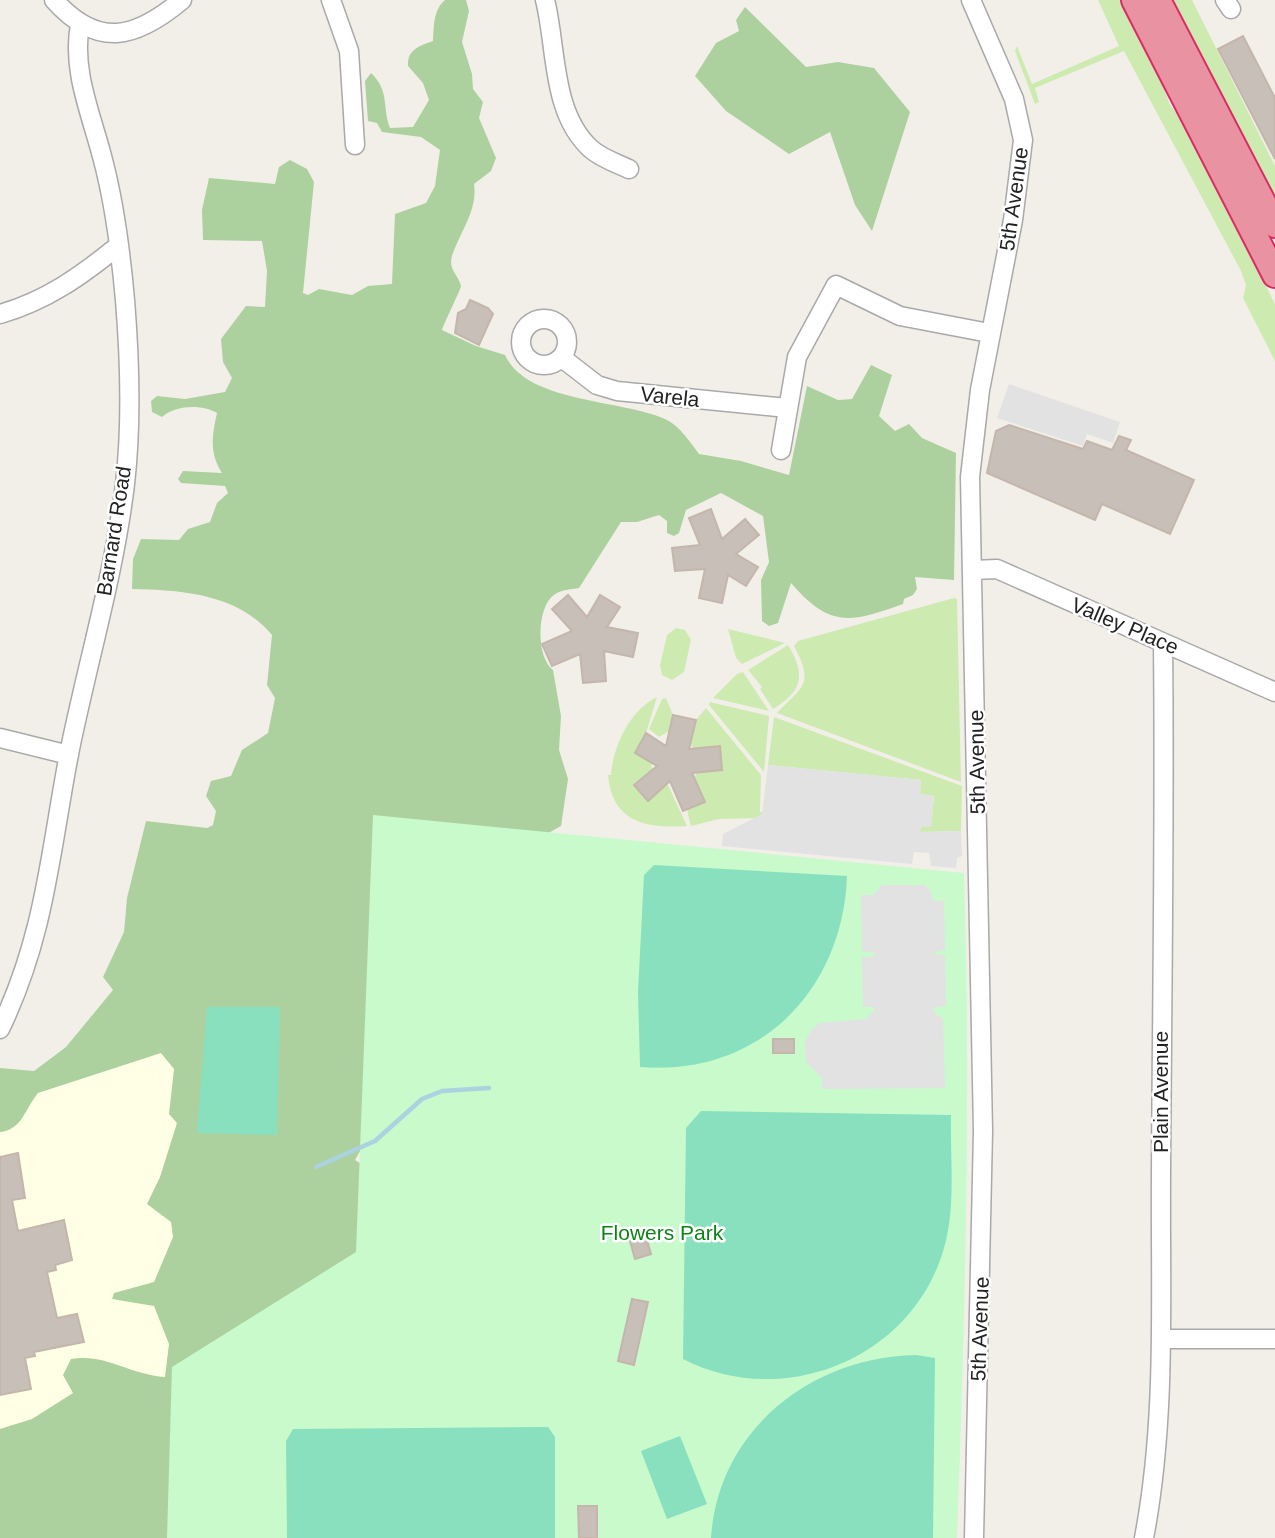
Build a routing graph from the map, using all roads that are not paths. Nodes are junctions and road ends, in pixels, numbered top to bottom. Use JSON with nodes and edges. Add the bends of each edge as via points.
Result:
{"nodes":[{"id":1,"x":54,"y":0,"type":"edge"},
{"id":2,"x":182,"y":0,"type":"edge"},
{"id":3,"x":331,"y":0,"type":"edge"},
{"id":4,"x":545,"y":0,"type":"edge"},
{"id":5,"x":971,"y":0,"type":"edge"},
{"id":6,"x":1134,"y":0,"type":"edge"},
{"id":7,"x":1158,"y":0,"type":"edge"},
{"id":8,"x":80,"y":25,"type":"junction"},
{"id":9,"x":355,"y":145,"type":"dead end"},
{"id":10,"x":629,"y":169,"type":"dead end"},
{"id":11,"x":1275,"y":225,"type":"edge"},
{"id":12,"x":118,"y":246,"type":"junction"},
{"id":13,"x":1275,"y":275,"type":"edge"},
{"id":14,"x":0,"y":314,"type":"edge"},
{"id":15,"x":989,"y":333,"type":"junction"},
{"id":16,"x":562,"y":358,"type":"dead end"},
{"id":17,"x":787,"y":408,"type":"junction"},
{"id":18,"x":781,"y":450,"type":"dead end"},
{"id":19,"x":973,"y":570,"type":"junction"},
{"id":20,"x":1163,"y":644,"type":"junction"},
{"id":21,"x":1275,"y":692,"type":"edge"},
{"id":22,"x":0,"y":738,"type":"edge"},
{"id":23,"x":69,"y":755,"type":"junction"},
{"id":24,"x":0,"y":1029,"type":"edge"},
{"id":25,"x":1162,"y":1339,"type":"junction"},
{"id":26,"x":1275,"y":1339,"type":"edge"},
{"id":27,"x":974,"y":1538,"type":"edge"},
{"id":28,"x":1144,"y":1538,"type":"edge"}],
"edges":[{"from":1,"to":8,"type":"street"},
{"from":2,"to":8,"type":"street","via":[[139,29],[113,36]]},
{"from":3,"to":9,"type":"street","via":[[349,51]]},
{"from":4,"to":10,"type":"street","via":[[561,94],[573,122],[591,149]]},
{"from":5,"to":15,"type":"street","name":"5th Avenue","via":[[1014,99],[1023,140],[1012,229]]},
{"from":6,"to":13,"type":"highway"},
{"from":7,"to":11,"type":"highway"},
{"from":8,"to":12,"type":"street","name":"Barnard Road","via":[[77,65],[105,166]]},
{"from":12,"to":14,"type":"street","via":[[67,286]]},
{"from":12,"to":23,"type":"street","name":"Barnard Road","via":[[129,359],[125,484]]},
{"from":15,"to":17,"type":"street","via":[[900,316],[836,285],[802,345]]},
{"from":15,"to":19,"type":"street","name":"5th Avenue","via":[[972,454]]},
{"from":16,"to":17,"type":"street","name":"Varela","via":[[597,385],[617,391]]},
{"from":17,"to":18,"type":"street"},
{"from":19,"to":20,"type":"street","name":"Valley Place","via":[[997,569]]},
{"from":19,"to":27,"type":"street","name":"5th Avenue","via":[[983,1105]]},
{"from":20,"to":21,"type":"street","name":"Valley Place"},
{"from":20,"to":25,"type":"street","name":"Plain Avenue"},
{"from":22,"to":23,"type":"street"},
{"from":23,"to":24,"type":"street","name":"Barnard Road","via":[[47,891],[27,968]]},
{"from":25,"to":26,"type":"street"},
{"from":25,"to":28,"type":"street","name":"Plain Avenue","via":[[1156,1480]]}]}
